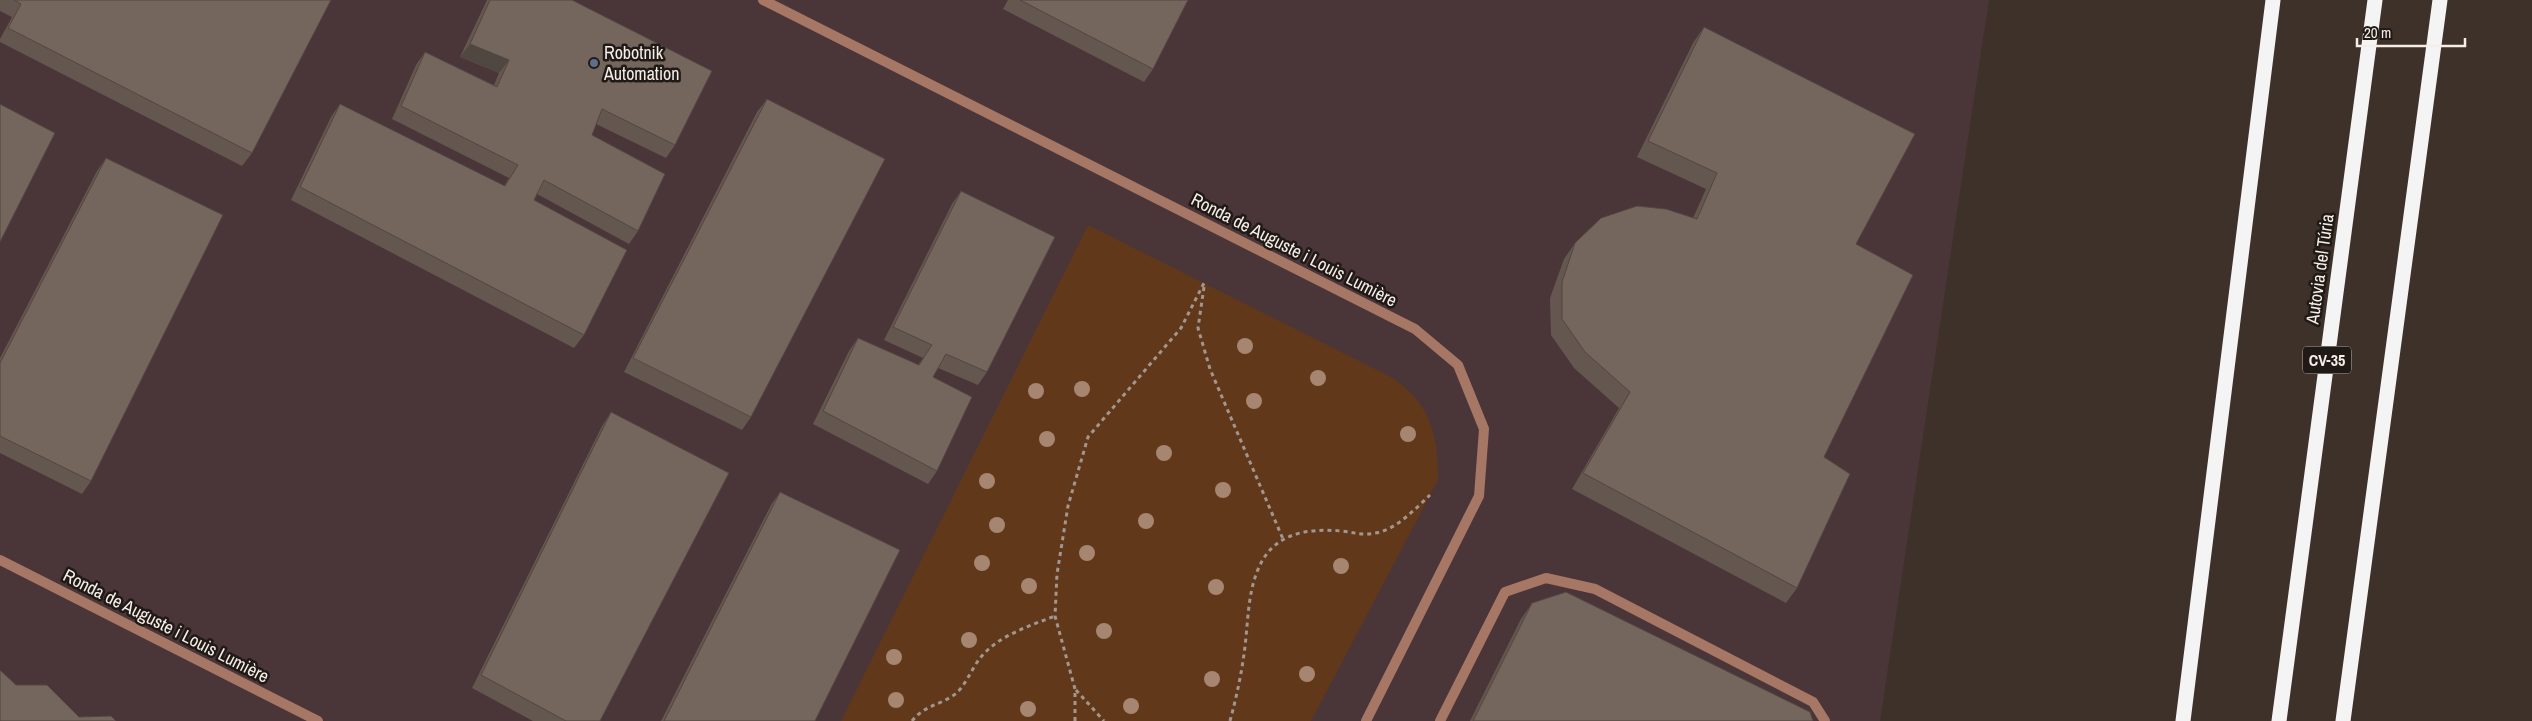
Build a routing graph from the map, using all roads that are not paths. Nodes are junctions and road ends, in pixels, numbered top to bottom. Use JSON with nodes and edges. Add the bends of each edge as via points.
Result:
{"nodes":[{"id":1,"x":762,"y":0,"type":"edge"},
{"id":2,"x":2273,"y":0,"type":"edge"},
{"id":3,"x":2375,"y":0,"type":"edge"},
{"id":4,"x":2440,"y":0,"type":"edge"},
{"id":5,"x":0,"y":560,"type":"edge"},
{"id":6,"x":318,"y":721,"type":"edge"},
{"id":7,"x":1366,"y":721,"type":"edge"},
{"id":8,"x":1440,"y":721,"type":"edge"},
{"id":9,"x":1825,"y":721,"type":"edge"},
{"id":10,"x":2183,"y":721,"type":"edge"},
{"id":11,"x":2279,"y":721,"type":"edge"},
{"id":12,"x":2343,"y":721,"type":"edge"}],
"edges":[{"from":1,"to":7,"type":"street","name":"Ronda de Auguste i Louis Lumière","via":[[1415,329],[1458,365],[1484,429],[1479,496]]},
{"from":2,"to":10,"type":"highway"},
{"from":3,"to":11,"type":"highway","name":"Autovia del Túria","number":"CV-35"},
{"from":4,"to":12,"type":"highway"},
{"from":5,"to":6,"type":"street","name":"Ronda de Auguste i Louis Lumière"},
{"from":8,"to":9,"type":"street","via":[[1505,592],[1546,578],[1595,588],[1813,702]]}]}
